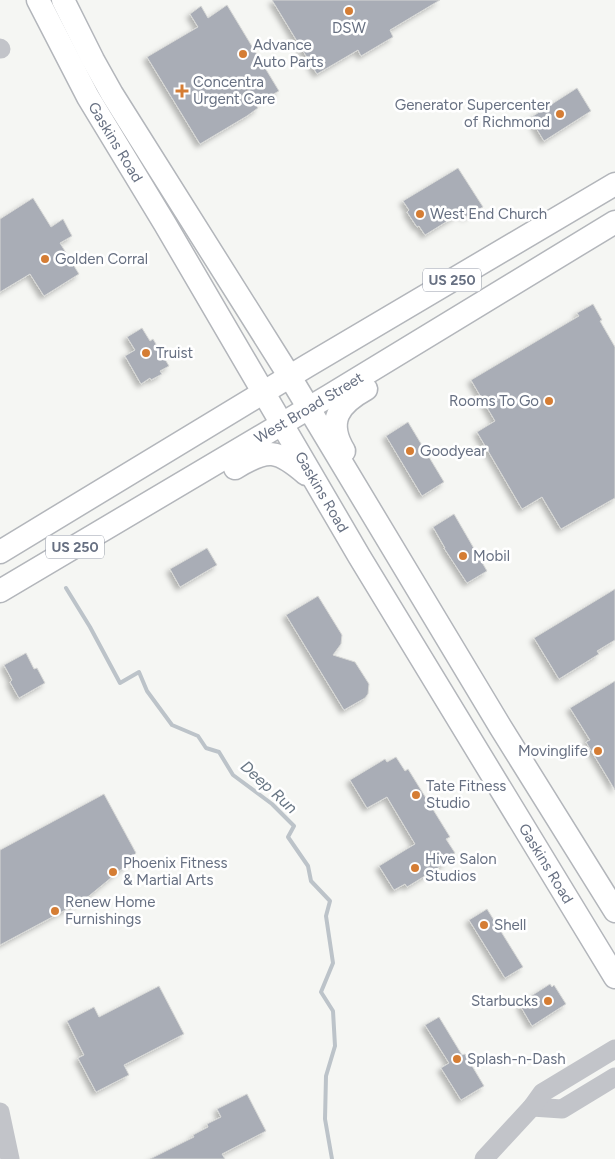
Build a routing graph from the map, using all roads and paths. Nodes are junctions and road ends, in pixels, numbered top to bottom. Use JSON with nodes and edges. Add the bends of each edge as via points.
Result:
{"nodes":[{"id":1,"x":38,"y":0,"type":"edge"},
{"id":2,"x":63,"y":0,"type":"edge"},
{"id":3,"x":615,"y":184,"type":"edge"},
{"id":4,"x":615,"y":222,"type":"edge"},
{"id":5,"x":433,"y":333,"type":"junction"},
{"id":6,"x":290,"y":377,"type":"junction"},
{"id":7,"x":264,"y":392,"type":"junction"},
{"id":8,"x":308,"y":408,"type":"junction"},
{"id":9,"x":282,"y":423,"type":"junction"},
{"id":10,"x":316,"y":482,"type":"junction"},
{"id":11,"x":113,"y":524,"type":"junction"},
{"id":12,"x":384,"y":535,"type":"junction"},
{"id":13,"x":0,"y":552,"type":"edge"},
{"id":14,"x":0,"y":591,"type":"edge"},
{"id":15,"x":615,"y":911,"type":"edge"},
{"id":16,"x":615,"y":977,"type":"edge"},
{"id":17,"x":615,"y":1049,"type":"edge"},
{"id":18,"x":615,"y":1077,"type":"edge"},
{"id":19,"x":532,"y":1107,"type":"junction"},
{"id":20,"x":0,"y":1112,"type":"edge"},
{"id":21,"x":10,"y":1159,"type":"edge"},
{"id":22,"x":484,"y":1159,"type":"edge"}],
"edges":[{"from":1,"to":7,"type":"main road","name":"Gaskins Road","via":[[88,97]]},
{"from":2,"to":6,"type":"main road","name":"Gaskins Road","via":[[112,94]]},
{"from":3,"to":6,"type":"main road","number":"US 250"},
{"from":4,"to":5,"type":"main road","name":"West Broad Street","number":"US 250"},
{"from":5,"to":8,"type":"main road","name":"West Broad Street","number":"US 250"},
{"from":5,"to":12,"type":"main road","via":[[379,381],[347,401],[336,419],[338,439],[376,505]]},
{"from":6,"to":7,"type":"main road","number":"US 250"},
{"from":6,"to":8,"type":"main road","name":"Gaskins Road"},
{"from":7,"to":9,"type":"main road","name":"Gaskins Road"},
{"from":7,"to":13,"type":"main road","number":"US 250"},
{"from":8,"to":9,"type":"main road","name":"West Broad Street","number":"US 250"},
{"from":8,"to":12,"type":"main road","name":"Gaskins Road"},
{"from":9,"to":10,"type":"main road","name":"Gaskins Road"},
{"from":9,"to":11,"type":"main road","name":"West Broad Street","number":"US 250"},
{"from":10,"to":11,"type":"main road","via":[[289,459],[260,454],[161,512]]},
{"from":10,"to":16,"type":"main road","name":"Gaskins Road"},
{"from":11,"to":14,"type":"main road","name":"West Broad Street","number":"US 250"},
{"from":12,"to":15,"type":"main road","name":"Gaskins Road"},
{"from":17,"to":19,"type":"street","via":[[542,1094]]},
{"from":18,"to":19,"type":"street","via":[[562,1109]]},
{"from":19,"to":22,"type":"street"},
{"from":20,"to":21,"type":"street"}]}
